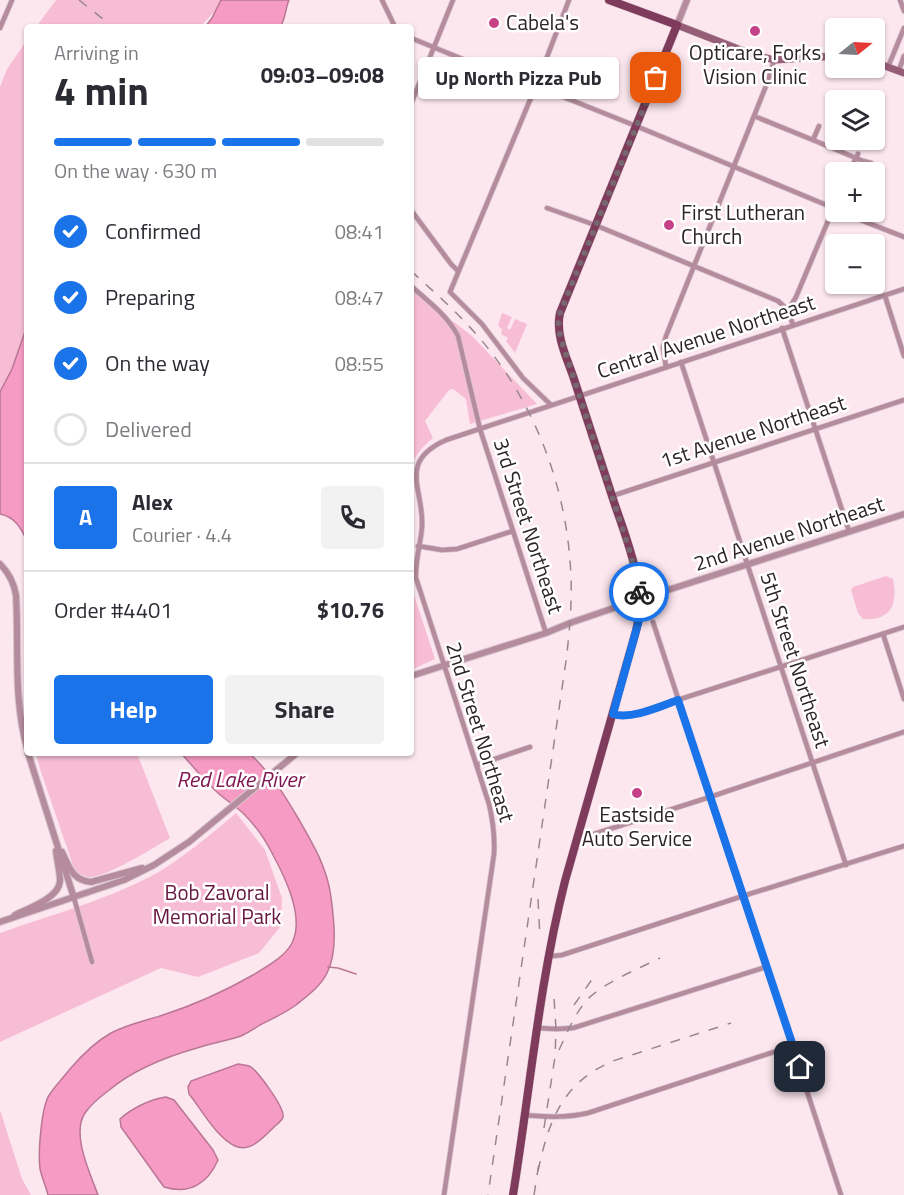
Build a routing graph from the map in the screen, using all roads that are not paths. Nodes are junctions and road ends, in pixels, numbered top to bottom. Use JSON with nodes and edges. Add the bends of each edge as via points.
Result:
{"nodes":[{"id":1,"x":12,"y":0,"type":"edge"},
{"id":2,"x":382,"y":0,"type":"edge"},
{"id":3,"x":453,"y":0,"type":"edge"},
{"id":4,"x":569,"y":0,"type":"edge"},
{"id":5,"x":609,"y":0,"type":"edge"},
{"id":6,"x":687,"y":0,"type":"edge"},
{"id":7,"x":900,"y":0,"type":"edge"},
{"id":8,"x":904,"y":11,"type":"edge"},
{"id":9,"x":394,"y":24,"type":"edge"},
{"id":10,"x":677,"y":25,"type":"junction"},
{"id":11,"x":0,"y":28,"type":"edge"},
{"id":12,"x":904,"y":28,"type":"edge"},
{"id":13,"x":414,"y":39,"type":"edge"},
{"id":14,"x":434,"y":48,"type":"junction"},
{"id":15,"x":904,"y":56,"type":"edge"},
{"id":16,"x":825,"y":57,"type":"edge"},
{"id":17,"x":774,"y":60,"type":"junction"},
{"id":18,"x":885,"y":65,"type":"edge"},
{"id":19,"x":888,"y":66,"type":"junction"},
{"id":20,"x":901,"y":72,"type":"edge"},
{"id":21,"x":535,"y":88,"type":"junction"},
{"id":22,"x":414,"y":97,"type":"edge"},
{"id":23,"x":754,"y":116,"type":"junction"},
{"id":24,"x":636,"y":126,"type":"junction"},
{"id":25,"x":819,"y":126,"type":"dead end"},
{"id":26,"x":813,"y":140,"type":"junction"},
{"id":27,"x":857,"y":156,"type":"junction"},
{"id":28,"x":854,"y":162,"type":"edge"},
{"id":29,"x":869,"y":162,"type":"edge"},
{"id":30,"x":734,"y":167,"type":"junction"},
{"id":31,"x":825,"y":204,"type":"edge"},
{"id":32,"x":547,"y":208,"type":"dead end"},
{"id":33,"x":414,"y":214,"type":"edge"},
{"id":34,"x":828,"y":222,"type":"edge"},
{"id":35,"x":866,"y":222,"type":"edge"},
{"id":36,"x":595,"y":225,"type":"junction"},
{"id":37,"x":904,"y":237,"type":"edge"},
{"id":38,"x":694,"y":266,"type":"junction"},
{"id":39,"x":458,"y":271,"type":"junction"},
{"id":40,"x":414,"y":289,"type":"edge"},
{"id":41,"x":904,"y":289,"type":"edge"},
{"id":42,"x":885,"y":296,"type":"junction"},
{"id":43,"x":788,"y":310,"type":"junction"},
{"id":44,"x":793,"y":325,"type":"junction"},
{"id":45,"x":782,"y":328,"type":"junction"},
{"id":46,"x":904,"y":356,"type":"edge"},
{"id":47,"x":681,"y":362,"type":"junction"},
{"id":48,"x":666,"y":367,"type":"junction"},
{"id":49,"x":579,"y":396,"type":"junction"},
{"id":50,"x":904,"y":400,"type":"edge"},
{"id":51,"x":551,"y":405,"type":"junction"},
{"id":52,"x":480,"y":429,"type":"junction"},
{"id":53,"x":816,"y":429,"type":"junction"},
{"id":54,"x":421,"y":460,"type":"joint"},
{"id":55,"x":714,"y":463,"type":"junction"},
{"id":56,"x":612,"y":496,"type":"junction"},
{"id":57,"x":904,"y":514,"type":"edge"},
{"id":58,"x":513,"y":531,"type":"junction"},
{"id":59,"x":849,"y":531,"type":"junction"},
{"id":60,"x":418,"y":546,"type":"junction"},
{"id":61,"x":0,"y":564,"type":"edge"},
{"id":62,"x":747,"y":565,"type":"junction"},
{"id":63,"x":640,"y":599,"type":"junction"},
{"id":64,"x":653,"y":622,"type":"dead end"},
{"id":65,"x":904,"y":627,"type":"edge"},
{"id":66,"x":546,"y":633,"type":"junction"},
{"id":67,"x":883,"y":634,"type":"junction"},
{"id":68,"x":444,"y":665,"type":"junction"},
{"id":69,"x":780,"y":668,"type":"junction"},
{"id":70,"x":414,"y":675,"type":"edge"},
{"id":71,"x":904,"y":699,"type":"edge"},
{"id":72,"x":678,"y":700,"type":"junction"},
{"id":73,"x":613,"y":714,"type":"junction"},
{"id":74,"x":24,"y":729,"type":"edge"},
{"id":75,"x":904,"y":732,"type":"edge"},
{"id":76,"x":530,"y":747,"type":"dead end"},
{"id":77,"x":29,"y":756,"type":"edge"},
{"id":78,"x":293,"y":756,"type":"edge"},
{"id":79,"x":812,"y":763,"type":"junction"},
{"id":80,"x":477,"y":765,"type":"junction"},
{"id":81,"x":710,"y":797,"type":"junction"},
{"id":82,"x":52,"y":830,"type":"junction"},
{"id":83,"x":578,"y":833,"type":"junction"},
{"id":84,"x":904,"y":846,"type":"edge"},
{"id":85,"x":846,"y":865,"type":"junction"},
{"id":86,"x":123,"y":877,"type":"junction"},
{"id":87,"x":743,"y":896,"type":"junction"},
{"id":88,"x":74,"y":898,"type":"junction"},
{"id":89,"x":0,"y":922,"type":"edge"},
{"id":90,"x":548,"y":955,"type":"junction"},
{"id":91,"x":92,"y":962,"type":"dead end"},
{"id":92,"x":766,"y":967,"type":"junction"},
{"id":93,"x":538,"y":1028,"type":"junction"},
{"id":94,"x":792,"y":1046,"type":"junction"},
{"id":95,"x":525,"y":1115,"type":"junction"},
{"id":96,"x":444,"y":1195,"type":"edge"},
{"id":97,"x":513,"y":1195,"type":"edge"},
{"id":98,"x":841,"y":1195,"type":"edge"}],
"edges":[{"from":1,"to":11,"type":"street"},
{"from":2,"to":9,"type":"street"},
{"from":3,"to":14,"type":"street"},
{"from":4,"to":21,"type":"street"},
{"from":5,"to":10,"type":"main road"},
{"from":6,"to":10,"type":"street"},
{"from":7,"to":8,"type":"street"},
{"from":10,"to":17,"type":"main road"},
{"from":10,"to":24,"type":"main road"},
{"from":12,"to":19,"type":"street"},
{"from":13,"to":14,"type":"street"},
{"from":14,"to":21,"type":"street"},
{"from":14,"to":22,"type":"street"},
{"from":15,"to":20,"type":"street"},
{"from":16,"to":17,"type":"main road"},
{"from":17,"to":23,"type":"street"},
{"from":18,"to":19,"type":"main road"},
{"from":19,"to":20,"type":"main road"},
{"from":21,"to":24,"type":"street"},
{"from":21,"to":39,"type":"street"},
{"from":23,"to":26,"type":"street"},
{"from":23,"to":30,"type":"street"},
{"from":24,"to":30,"type":"street"},
{"from":24,"to":36,"type":"main road"},
{"from":25,"to":26,"type":"street"},
{"from":26,"to":27,"type":"street"},
{"from":27,"to":28,"type":"street"},
{"from":27,"to":29,"type":"street"},
{"from":30,"to":31,"type":"street"},
{"from":30,"to":38,"type":"street"},
{"from":32,"to":36,"type":"street"},
{"from":33,"to":39,"type":"street"},
{"from":34,"to":43,"type":"street"},
{"from":35,"to":37,"type":"street"},
{"from":36,"to":38,"type":"street"},
{"from":36,"to":49,"type":"main road","via":[[558,320]]},
{"from":38,"to":43,"type":"street","via":[[772,298]]},
{"from":38,"to":48,"type":"street","via":[[663,343]]},
{"from":39,"to":51,"type":"street","via":[[450,292]]},
{"from":40,"to":52,"type":"street","name":"3rd Street Northeast","via":[[441,312],[458,336]]},
{"from":41,"to":42,"type":"street","name":"Central Avenue Northeast"},
{"from":42,"to":44,"type":"street","name":"Central Avenue Northeast"},
{"from":42,"to":46,"type":"street"},
{"from":43,"to":44,"type":"street"},
{"from":44,"to":45,"type":"street","name":"Central Avenue Northeast"},
{"from":45,"to":47,"type":"street","name":"Central Avenue Northeast"},
{"from":45,"to":53,"type":"street"},
{"from":47,"to":48,"type":"street","name":"Central Avenue Northeast"},
{"from":47,"to":55,"type":"street","name":"5th Street Northeast"},
{"from":48,"to":49,"type":"street","name":"Central Avenue Northeast"},
{"from":49,"to":51,"type":"street","name":"Central Avenue Northeast"},
{"from":49,"to":56,"type":"main road"},
{"from":50,"to":53,"type":"street","name":"1st Avenue Northeast"},
{"from":51,"to":52,"type":"street","name":"Central Avenue Northeast"},
{"from":52,"to":54,"type":"street","name":"Central Avenue Northeast","via":[[437,444]]},
{"from":52,"to":58,"type":"street","name":"3rd Street Northeast"},
{"from":53,"to":55,"type":"street","name":"1st Avenue Northeast"},
{"from":53,"to":59,"type":"street"},
{"from":54,"to":60,"type":"street","name":"2nd Street Northeast","via":[[416,477],[422,518]]},
{"from":55,"to":56,"type":"street","name":"1st Avenue Northeast"},
{"from":55,"to":62,"type":"street","name":"5th Street Northeast"},
{"from":56,"to":63,"type":"main road"},
{"from":57,"to":59,"type":"street","name":"2nd Avenue Northeast"},
{"from":58,"to":60,"type":"street","via":[[457,549]]},
{"from":58,"to":66,"type":"street","name":"3rd Street Northeast"},
{"from":59,"to":62,"type":"street","name":"2nd Avenue Northeast"},
{"from":60,"to":68,"type":"street","name":"2nd Street Northeast","via":[[416,578]]},
{"from":61,"to":74,"type":"street","via":[[16,595],[17,667]]},
{"from":62,"to":63,"type":"street","name":"2nd Avenue Northeast"},
{"from":62,"to":69,"type":"street","name":"5th Street Northeast"},
{"from":63,"to":66,"type":"street","name":"2nd Avenue Northeast"},
{"from":63,"to":73,"type":"main road","via":[[636,631]]},
{"from":64,"to":72,"type":"street"},
{"from":65,"to":67,"type":"street"},
{"from":66,"to":68,"type":"street","name":"2nd Avenue Northeast"},
{"from":67,"to":69,"type":"street"},
{"from":67,"to":71,"type":"street"},
{"from":68,"to":70,"type":"street","name":"2nd Avenue Northeast"},
{"from":68,"to":80,"type":"street","name":"2nd Street Northeast"},
{"from":69,"to":72,"type":"street"},
{"from":69,"to":79,"type":"street","name":"5th Street Northeast"},
{"from":72,"to":73,"type":"street","via":[[631,715]]},
{"from":72,"to":81,"type":"street"},
{"from":73,"to":83,"type":"main road"},
{"from":75,"to":79,"type":"street"},
{"from":76,"to":80,"type":"street"},
{"from":77,"to":82,"type":"street"},
{"from":78,"to":86,"type":"street","via":[[189,842],[154,865]]},
{"from":79,"to":81,"type":"street"},
{"from":79,"to":85,"type":"street","name":"5th Street Northeast"},
{"from":80,"to":96,"type":"street","name":"2nd Street Northeast","via":[[492,816],[494,854]]},
{"from":81,"to":83,"type":"street","via":[[594,834]]},
{"from":81,"to":87,"type":"street"},
{"from":82,"to":86,"type":"street","via":[[77,878],[91,882]]},
{"from":82,"to":88,"type":"street"},
{"from":82,"to":89,"type":"street","via":[[60,882],[57,890]]},
{"from":83,"to":90,"type":"main road"},
{"from":84,"to":85,"type":"street"},
{"from":85,"to":87,"type":"street"},
{"from":86,"to":88,"type":"street"},
{"from":87,"to":90,"type":"street","via":[[562,955]]},
{"from":87,"to":92,"type":"street"},
{"from":88,"to":89,"type":"street"},
{"from":88,"to":91,"type":"street"},
{"from":90,"to":93,"type":"main road"},
{"from":92,"to":93,"type":"street","via":[[573,1028]]},
{"from":92,"to":94,"type":"street"},
{"from":93,"to":95,"type":"main road"},
{"from":94,"to":95,"type":"street","via":[[588,1113],[554,1118]]},
{"from":94,"to":98,"type":"street"},
{"from":95,"to":97,"type":"main road"}]}
